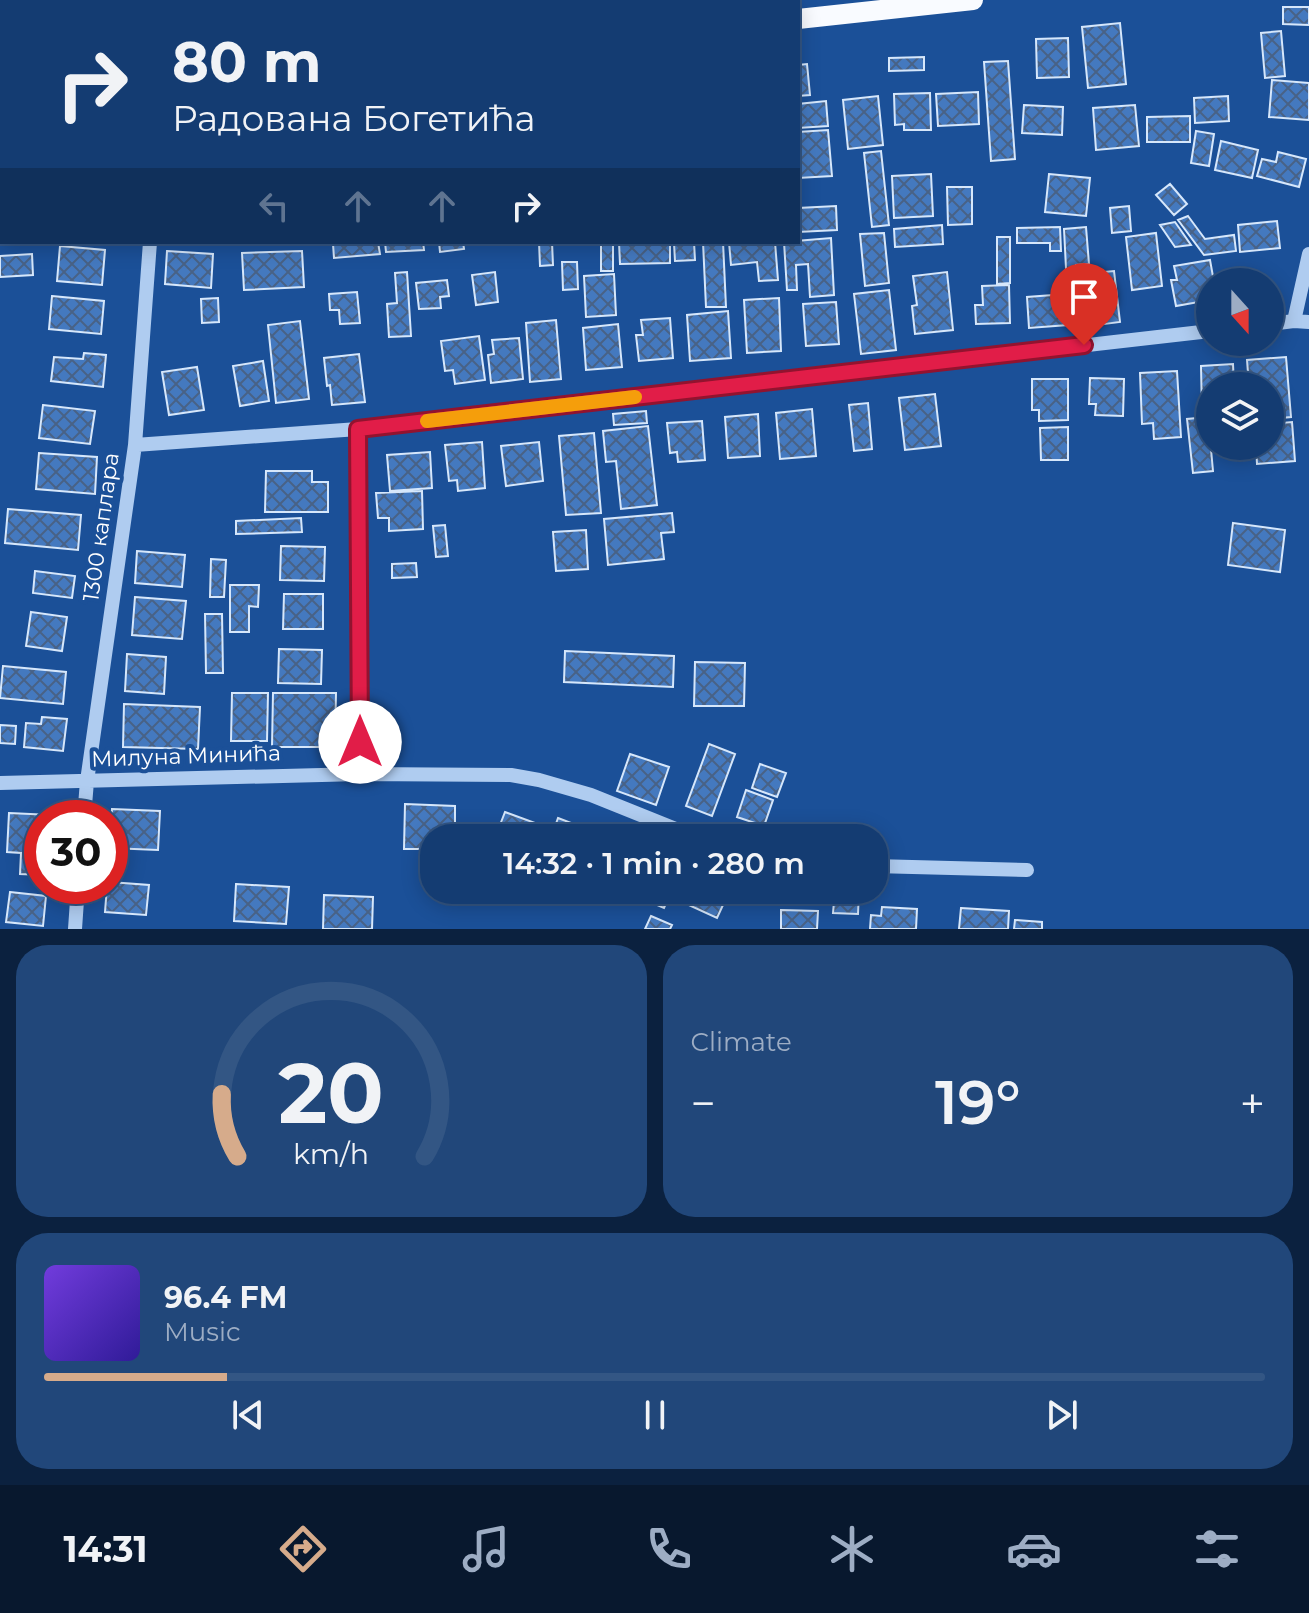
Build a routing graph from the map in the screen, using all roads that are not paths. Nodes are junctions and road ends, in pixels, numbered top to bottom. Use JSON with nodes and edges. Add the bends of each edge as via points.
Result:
{"nodes":[{"id":1,"x":973,"y":0,"type":"edge"},
{"id":2,"x":800,"y":19,"type":"edge"},
{"id":3,"x":150,"y":244,"type":"edge"},
{"id":4,"x":1309,"y":254,"type":"edge"},
{"id":5,"x":1302,"y":322,"type":"edge"},
{"id":6,"x":1196,"y":333,"type":"edge"},
{"id":7,"x":358,"y":429,"type":"junction"},
{"id":8,"x":135,"y":445,"type":"junction"},
{"id":9,"x":360,"y":774,"type":"junction"},
{"id":10,"x":87,"y":781,"type":"junction"},
{"id":11,"x":0,"y":783,"type":"edge"},
{"id":12,"x":85,"y":800,"type":"edge"},
{"id":13,"x":663,"y":824,"type":"edge"},
{"id":14,"x":888,"y":866,"type":"edge"},
{"id":15,"x":1027,"y":870,"type":"dead end"},
{"id":16,"x":77,"y":904,"type":"edge"},
{"id":17,"x":75,"y":929,"type":"edge"}],
"edges":[{"from":1,"to":2,"type":"main road"},
{"from":3,"to":8,"type":"street","name":"1300 каплара"},
{"from":4,"to":5,"type":"street"},
{"from":6,"to":7,"type":"street"},
{"from":7,"to":8,"type":"street"},
{"from":7,"to":9,"type":"street"},
{"from":8,"to":10,"type":"street","name":"1300 каплара"},
{"from":9,"to":10,"type":"street","name":"Милуна Минића"},
{"from":9,"to":13,"type":"street","name":"Милуна Минића","via":[[511,775],[591,795]]},
{"from":10,"to":11,"type":"street","name":"Милуна Минића"},
{"from":10,"to":12,"type":"street","name":"1300 каплара"},
{"from":14,"to":15,"type":"street"},
{"from":16,"to":17,"type":"street"}]}
